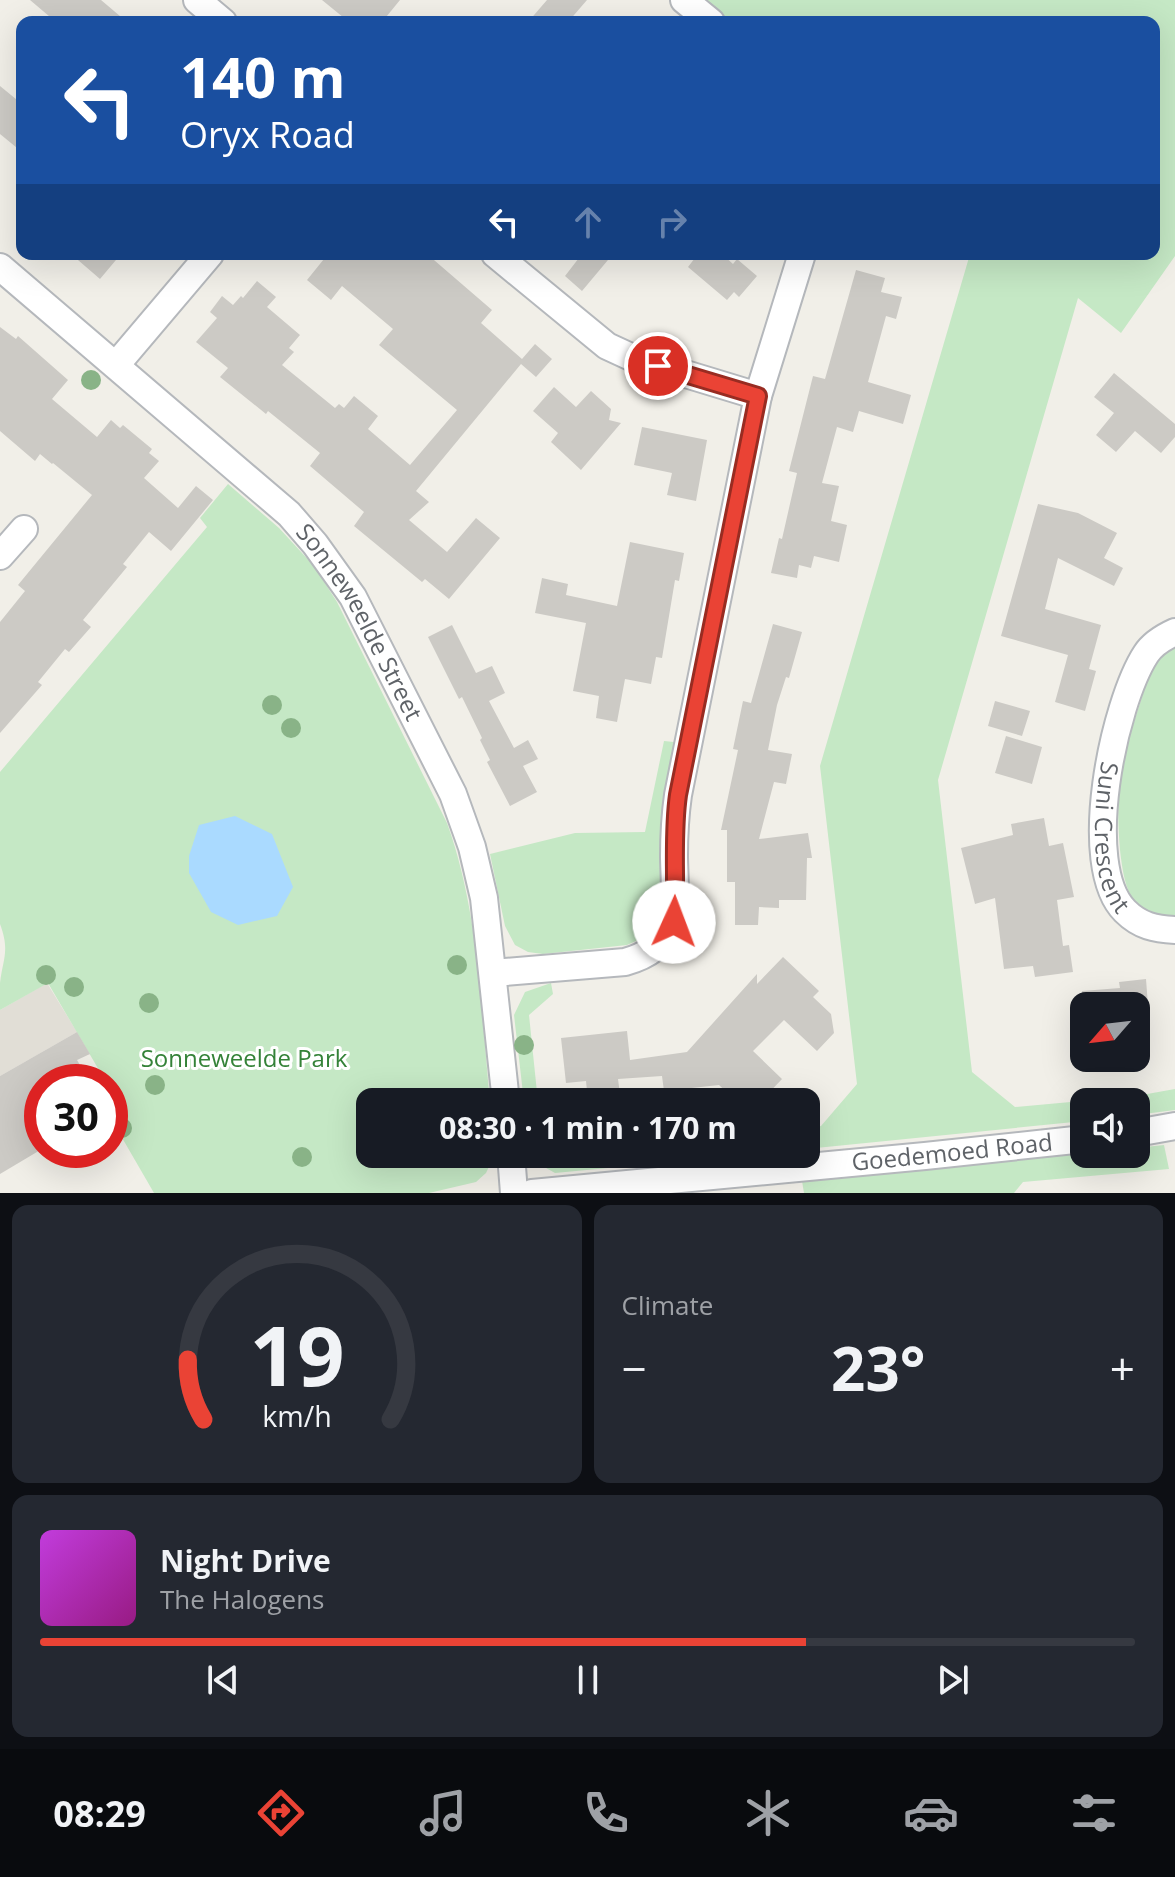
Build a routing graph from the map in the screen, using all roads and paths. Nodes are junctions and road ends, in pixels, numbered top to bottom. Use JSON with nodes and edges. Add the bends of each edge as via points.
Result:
{"nodes":[{"id":1,"x":197,"y":0,"type":"edge"},
{"id":2,"x":684,"y":0,"type":"edge"},
{"id":3,"x":216,"y":16,"type":"edge"},
{"id":4,"x":704,"y":16,"type":"edge"},
{"id":5,"x":205,"y":260,"type":"edge"},
{"id":6,"x":502,"y":260,"type":"edge"},
{"id":7,"x":800,"y":260,"type":"edge"},
{"id":8,"x":0,"y":267,"type":"edge"},
{"id":9,"x":116,"y":365,"type":"junction"},
{"id":10,"x":758,"y":396,"type":"junction"},
{"id":11,"x":24,"y":529,"type":"dead end"},
{"id":12,"x":0,"y":556,"type":"edge"},
{"id":13,"x":1175,"y":632,"type":"edge"},
{"id":14,"x":1175,"y":930,"type":"edge"},
{"id":15,"x":493,"y":973,"type":"junction"},
{"id":16,"x":505,"y":1088,"type":"edge"},
{"id":17,"x":1175,"y":1126,"type":"edge"},
{"id":18,"x":1150,"y":1130,"type":"edge"},
{"id":19,"x":1070,"y":1140,"type":"edge"},
{"id":20,"x":512,"y":1168,"type":"edge"},
{"id":21,"x":514,"y":1193,"type":"edge"},
{"id":22,"x":532,"y":1193,"type":"edge"}],
"edges":[{"from":1,"to":3,"type":"street"},
{"from":2,"to":4,"type":"street"},
{"from":5,"to":9,"type":"street"},
{"from":6,"to":10,"type":"street","via":[[607,346]]},
{"from":7,"to":10,"type":"street"},
{"from":8,"to":9,"type":"street","name":"Sonneweelde Street"},
{"from":9,"to":15,"type":"street","name":"Sonneweelde Street","via":[[289,514],[353,597],[453,794],[484,898]]},
{"from":10,"to":15,"type":"street","via":[[678,795],[674,922],[643,957]]},
{"from":11,"to":12,"type":"street"},
{"from":13,"to":14,"type":"street","name":"Suni Crescent","via":[[1147,652],[1127,698],[1105,783],[1103,821],[1107,871],[1123,909],[1141,924]]},
{"from":15,"to":16,"type":"street","name":"Sonneweelde Street"},
{"from":17,"to":18,"type":"street"},
{"from":19,"to":22,"type":"street","name":"Goedemoed Road"},
{"from":20,"to":21,"type":"street"}]}
